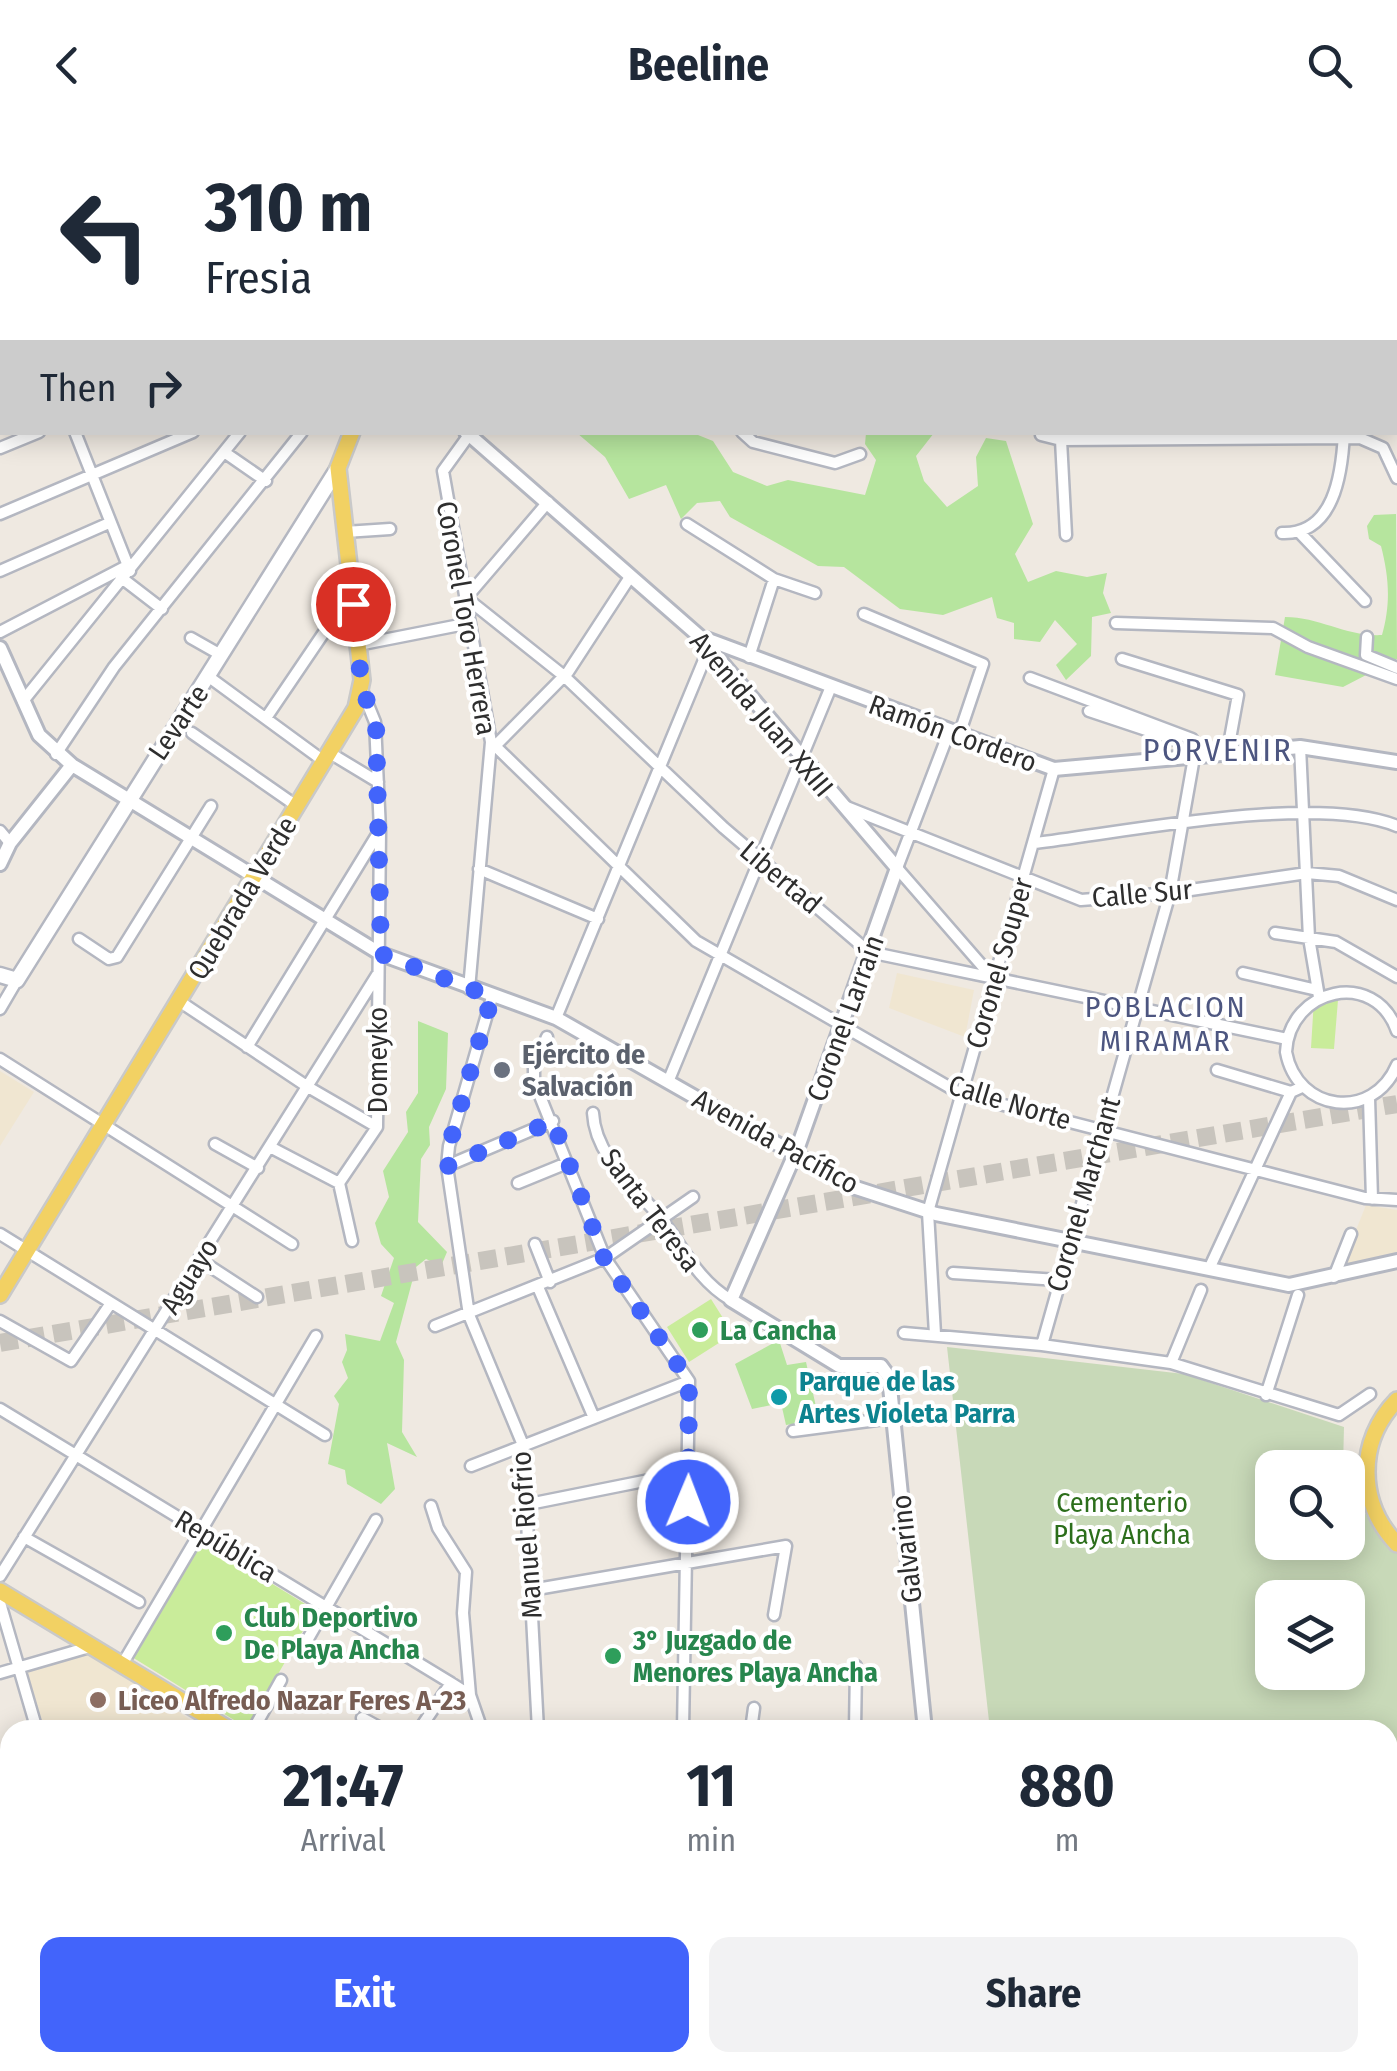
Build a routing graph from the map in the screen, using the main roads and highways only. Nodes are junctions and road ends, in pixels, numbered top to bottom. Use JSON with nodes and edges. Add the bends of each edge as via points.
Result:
{"nodes":[{"id":1,"x":351,"y":435,"type":"edge"},
{"id":2,"x":338,"y":468,"type":"junction"},
{"id":3,"x":0,"y":975,"type":"edge"},
{"id":4,"x":0,"y":1295,"type":"edge"},
{"id":5,"x":1397,"y":1400,"type":"edge"},
{"id":6,"x":1397,"y":1544,"type":"edge"},
{"id":7,"x":0,"y":1592,"type":"edge"},
{"id":8,"x":214,"y":1720,"type":"edge"}],
"edges":[{"from":1,"to":2,"type":"main road","name":"Levarte"},
{"from":2,"to":3,"type":"main road","name":"Levarte","via":[[17,980]]},
{"from":2,"to":4,"type":"main road","name":"Quebrada Verde","via":[[362,689],[356,708]]},
{"from":5,"to":6,"type":"main road","via":[[1376,1428],[1365,1466],[1373,1506]]},
{"from":7,"to":8,"type":"main road"}]}
